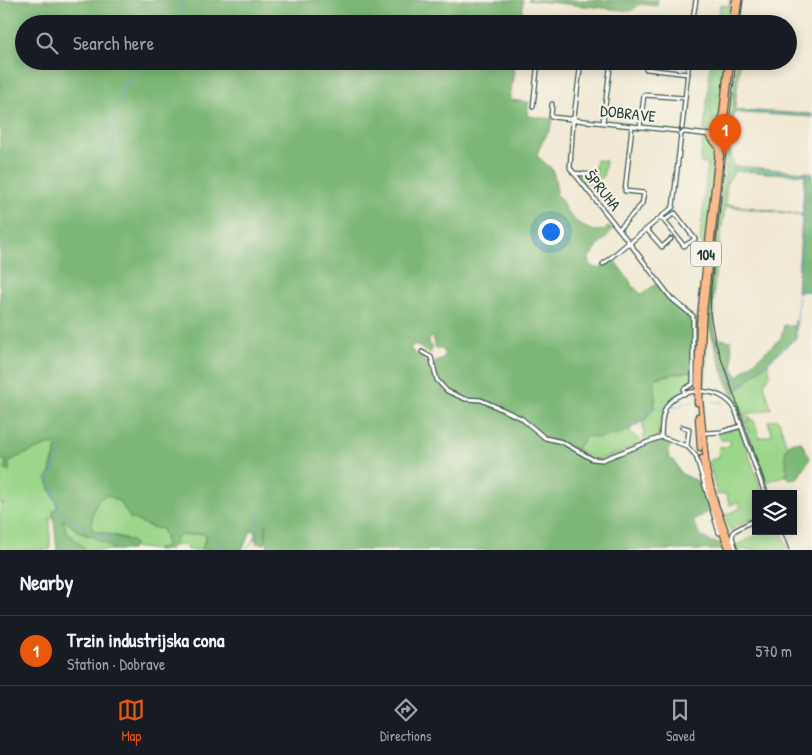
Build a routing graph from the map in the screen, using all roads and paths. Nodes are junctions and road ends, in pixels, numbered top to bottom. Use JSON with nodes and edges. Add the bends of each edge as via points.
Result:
{"nodes":[{"id":1,"x":696,"y":0,"type":"edge"},
{"id":2,"x":737,"y":0,"type":"edge"},
{"id":3,"x":694,"y":15,"type":"edge"},
{"id":4,"x":734,"y":15,"type":"edge"},
{"id":5,"x":736,"y":15,"type":"edge"},
{"id":6,"x":537,"y":70,"type":"edge"},
{"id":7,"x":579,"y":70,"type":"edge"},
{"id":8,"x":610,"y":70,"type":"edge"},
{"id":9,"x":654,"y":70,"type":"edge"},
{"id":10,"x":688,"y":70,"type":"edge"},
{"id":11,"x":729,"y":70,"type":"edge"},
{"id":12,"x":688,"y":74,"type":"junction"},
{"id":13,"x":685,"y":98,"type":"junction"},
{"id":14,"x":552,"y":104,"type":"dead end"},
{"id":15,"x":533,"y":107,"type":"dead end"},
{"id":16,"x":573,"y":119,"type":"junction"},
{"id":17,"x":604,"y":122,"type":"junction"},
{"id":18,"x":632,"y":126,"type":"junction"},
{"id":19,"x":640,"y":127,"type":"junction"},
{"id":20,"x":681,"y":131,"type":"junction"},
{"id":21,"x":708,"y":135,"type":"junction"},
{"id":22,"x":721,"y":136,"type":"junction"},
{"id":23,"x":718,"y":148,"type":"junction"},
{"id":24,"x":572,"y":172,"type":"junction"},
{"id":25,"x":594,"y":175,"type":"dead end"},
{"id":26,"x":663,"y":220,"type":"junction"},
{"id":27,"x":619,"y":229,"type":"junction"},
{"id":28,"x":647,"y":230,"type":"junction"},
{"id":29,"x":671,"y":239,"type":"dead end"},
{"id":30,"x":629,"y":243,"type":"junction"},
{"id":31,"x":603,"y":264,"type":"dead end"},
{"id":32,"x":700,"y":341,"type":"junction"},
{"id":33,"x":422,"y":352,"type":"dead end"},
{"id":34,"x":699,"y":392,"type":"junction"},
{"id":35,"x":684,"y":394,"type":"junction"},
{"id":36,"x":741,"y":426,"type":"junction"},
{"id":37,"x":682,"y":427,"type":"dead end"},
{"id":38,"x":661,"y":437,"type":"junction"},
{"id":39,"x":706,"y":444,"type":"dead end"},
{"id":40,"x":687,"y":446,"type":"junction"},
{"id":41,"x":764,"y":490,"type":"edge"},
{"id":42,"x":752,"y":521,"type":"edge"},
{"id":43,"x":719,"y":533,"type":"dead end"},
{"id":44,"x":732,"y":550,"type":"edge"}],
"edges":[{"from":1,"to":3,"type":"street"},
{"from":2,"to":4,"type":"main road"},
{"from":2,"to":5,"type":"main road"},
{"from":6,"to":15,"type":"street"},
{"from":7,"to":16,"type":"street","name":"ŠPRUHA"},
{"from":8,"to":17,"type":"street"},
{"from":9,"to":12,"type":"street"},
{"from":10,"to":12,"type":"street"},
{"from":11,"to":22,"type":"main road","number":"104"},
{"from":12,"to":13,"type":"street"},
{"from":13,"to":19,"type":"street","via":[[644,95]]},
{"from":13,"to":20,"type":"street"},
{"from":14,"to":16,"type":"street","name":"DOBRAVE","via":[[551,117]]},
{"from":16,"to":17,"type":"street","name":"DOBRAVE"},
{"from":16,"to":24,"type":"street","name":"ŠPRUHA","via":[[569,163]]},
{"from":17,"to":18,"type":"street","name":"DOBRAVE"},
{"from":18,"to":19,"type":"street","name":"DOBRAVE"},
{"from":18,"to":27,"type":"street","via":[[625,192],[644,193],[642,204]]},
{"from":19,"to":20,"type":"street","name":"DOBRAVE"},
{"from":20,"to":21,"type":"street","name":"DOBRAVE"},
{"from":20,"to":26,"type":"street","via":[[673,208]]},
{"from":21,"to":22,"type":"street","name":"DOBRAVE"},
{"from":21,"to":23,"type":"main road"},
{"from":22,"to":23,"type":"main road","number":"104"},
{"from":22,"to":32,"type":"main road","number":"104"},
{"from":23,"to":32,"type":"main road","number":"104"},
{"from":24,"to":25,"type":"street"},
{"from":24,"to":27,"type":"street","name":"ŠPRUHA"},
{"from":26,"to":26,"type":"street","via":[[684,246],[695,239],[675,213]]},
{"from":26,"to":28,"type":"street"},
{"from":27,"to":30,"type":"street","name":"ŠPRUHA"},
{"from":28,"to":29,"type":"street","via":[[662,247]]},
{"from":28,"to":30,"type":"street"},
{"from":30,"to":31,"type":"street"},
{"from":30,"to":35,"type":"street","name":"ŠPRUHA","via":[[671,298],[693,316],[693,384],[684,389]]},
{"from":32,"to":34,"type":"main road","number":"104"},
{"from":33,"to":38,"type":"street","via":[[431,357],[438,380],[447,391],[464,399],[481,400],[521,418],[542,436],[562,442],[592,459],[602,460]]},
{"from":34,"to":35,"type":"street"},
{"from":34,"to":36,"type":"street","via":[[725,397],[735,409]]},
{"from":34,"to":44,"type":"main road","number":"104","via":[[707,471]]},
{"from":35,"to":38,"type":"street","via":[[666,409]]},
{"from":36,"to":39,"type":"street","via":[[706,436]]},
{"from":36,"to":41,"type":"street"},
{"from":37,"to":40,"type":"street","via":[[689,429]]},
{"from":38,"to":40,"type":"street"},
{"from":40,"to":43,"type":"street","via":[[699,462]]},
{"from":42,"to":44,"type":"street","via":[[734,531]]}]}
